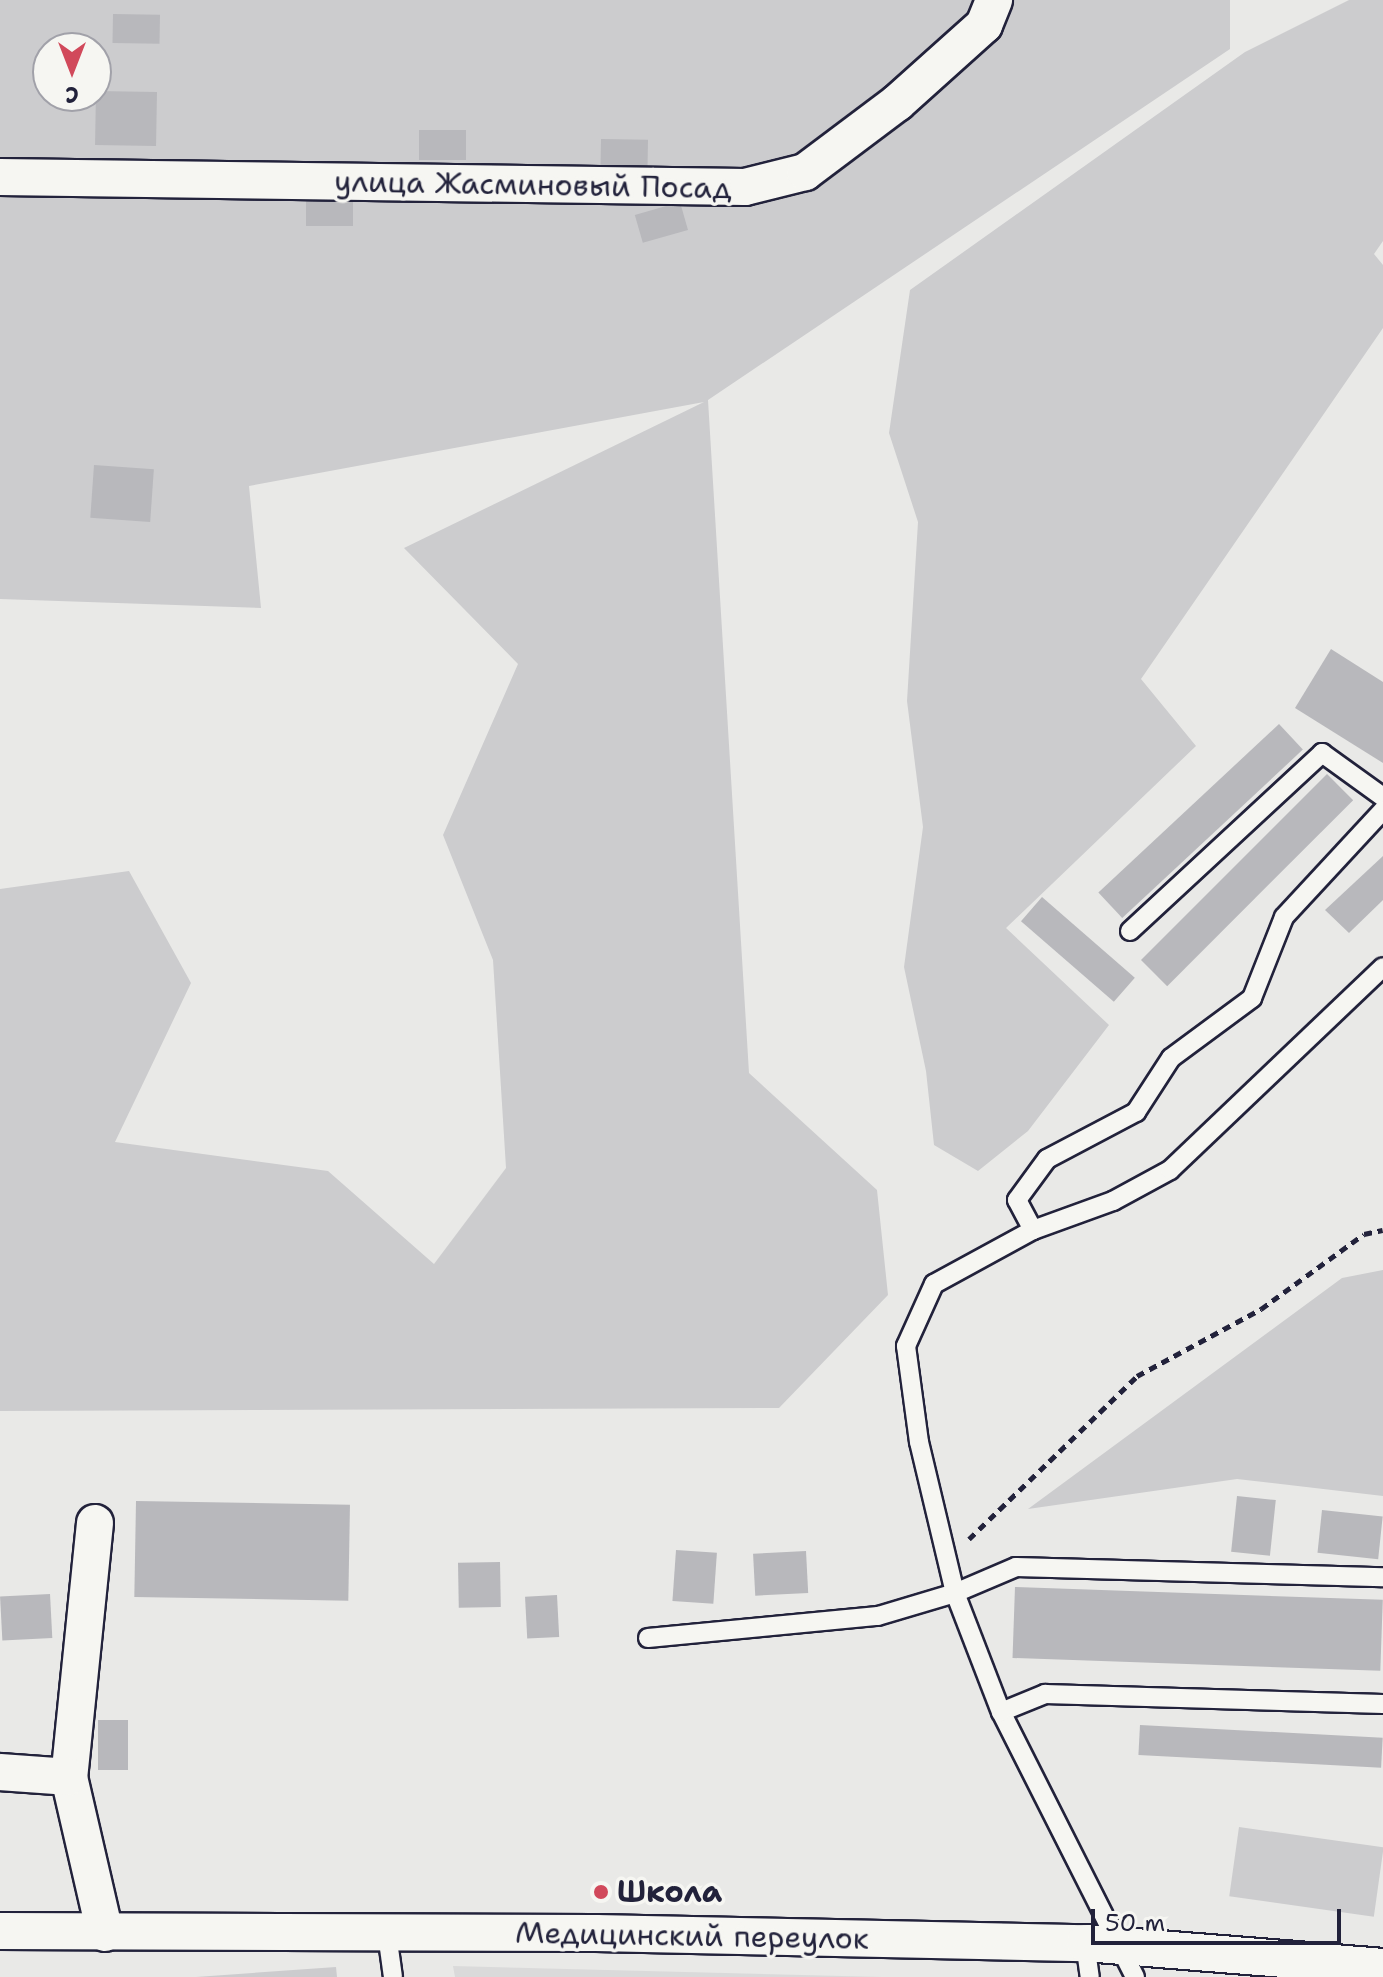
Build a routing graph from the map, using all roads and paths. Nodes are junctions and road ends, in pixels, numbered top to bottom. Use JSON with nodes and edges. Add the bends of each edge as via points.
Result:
{"nodes":[{"id":1,"x":994,"y":0,"type":"edge"},
{"id":2,"x":0,"y":177,"type":"edge"},
{"id":3,"x":1383,"y":797,"type":"edge"},
{"id":4,"x":1383,"y":810,"type":"edge"},
{"id":5,"x":1130,"y":931,"type":"dead end"},
{"id":6,"x":1383,"y":967,"type":"edge"},
{"id":7,"x":1033,"y":1230,"type":"junction"},
{"id":8,"x":1383,"y":1230,"type":"edge"},
{"id":9,"x":95,"y":1523,"type":"dead end"},
{"id":10,"x":945,"y":1559,"type":"junction"},
{"id":11,"x":1383,"y":1577,"type":"edge"},
{"id":12,"x":955,"y":1593,"type":"junction"},
{"id":13,"x":648,"y":1638,"type":"dead end"},
{"id":14,"x":1383,"y":1704,"type":"edge"},
{"id":15,"x":1001,"y":1712,"type":"junction"},
{"id":16,"x":0,"y":1772,"type":"edge"},
{"id":17,"x":69,"y":1777,"type":"junction"},
{"id":18,"x":0,"y":1931,"type":"edge"},
{"id":19,"x":105,"y":1933,"type":"junction"},
{"id":20,"x":387,"y":1934,"type":"junction"},
{"id":21,"x":1098,"y":1955,"type":"edge"},
{"id":22,"x":1383,"y":1967,"type":"edge"},
{"id":23,"x":393,"y":1977,"type":"edge"},
{"id":24,"x":1135,"y":1977,"type":"edge"}],
"edges":[{"from":1,"to":2,"type":"street","name":"улица Жасминовый Посад","via":[[984,25],[897,103],[805,172],[745,187]]},
{"from":3,"to":5,"type":"lane","via":[[1322,753]]},
{"from":4,"to":7,"type":"lane","via":[[1284,917],[1252,998],[1171,1058],[1136,1112],[1047,1159],[1017,1200]]},
{"from":6,"to":7,"type":"lane","via":[[1170,1170],[1113,1201]]},
{"from":7,"to":10,"type":"lane","via":[[934,1284],[906,1346],[919,1442]]},
{"from":8,"to":10,"type":"path","via":[[1364,1234],[1261,1309],[1137,1376],[1010,1497],[991,1522]]},
{"from":9,"to":17,"type":"street"},
{"from":10,"to":12,"type":"lane"},
{"from":11,"to":12,"type":"lane","via":[[1016,1567]]},
{"from":12,"to":13,"type":"lane","via":[[878,1616]]},
{"from":12,"to":15,"type":"lane"},
{"from":14,"to":15,"type":"lane","via":[[1045,1694]]},
{"from":15,"to":21,"type":"lane"},
{"from":16,"to":17,"type":"street"},
{"from":17,"to":19,"type":"street"},
{"from":18,"to":19,"type":"street","name":"Медицинский переулок"},
{"from":19,"to":20,"type":"street","name":"Медицинский переулок"},
{"from":20,"to":21,"type":"street","name":"Медицинский переулок"},
{"from":20,"to":23,"type":"lane"},
{"from":21,"to":22,"type":"street","name":"Медицинский переулок"},
{"from":21,"to":24,"type":"lane"}]}
